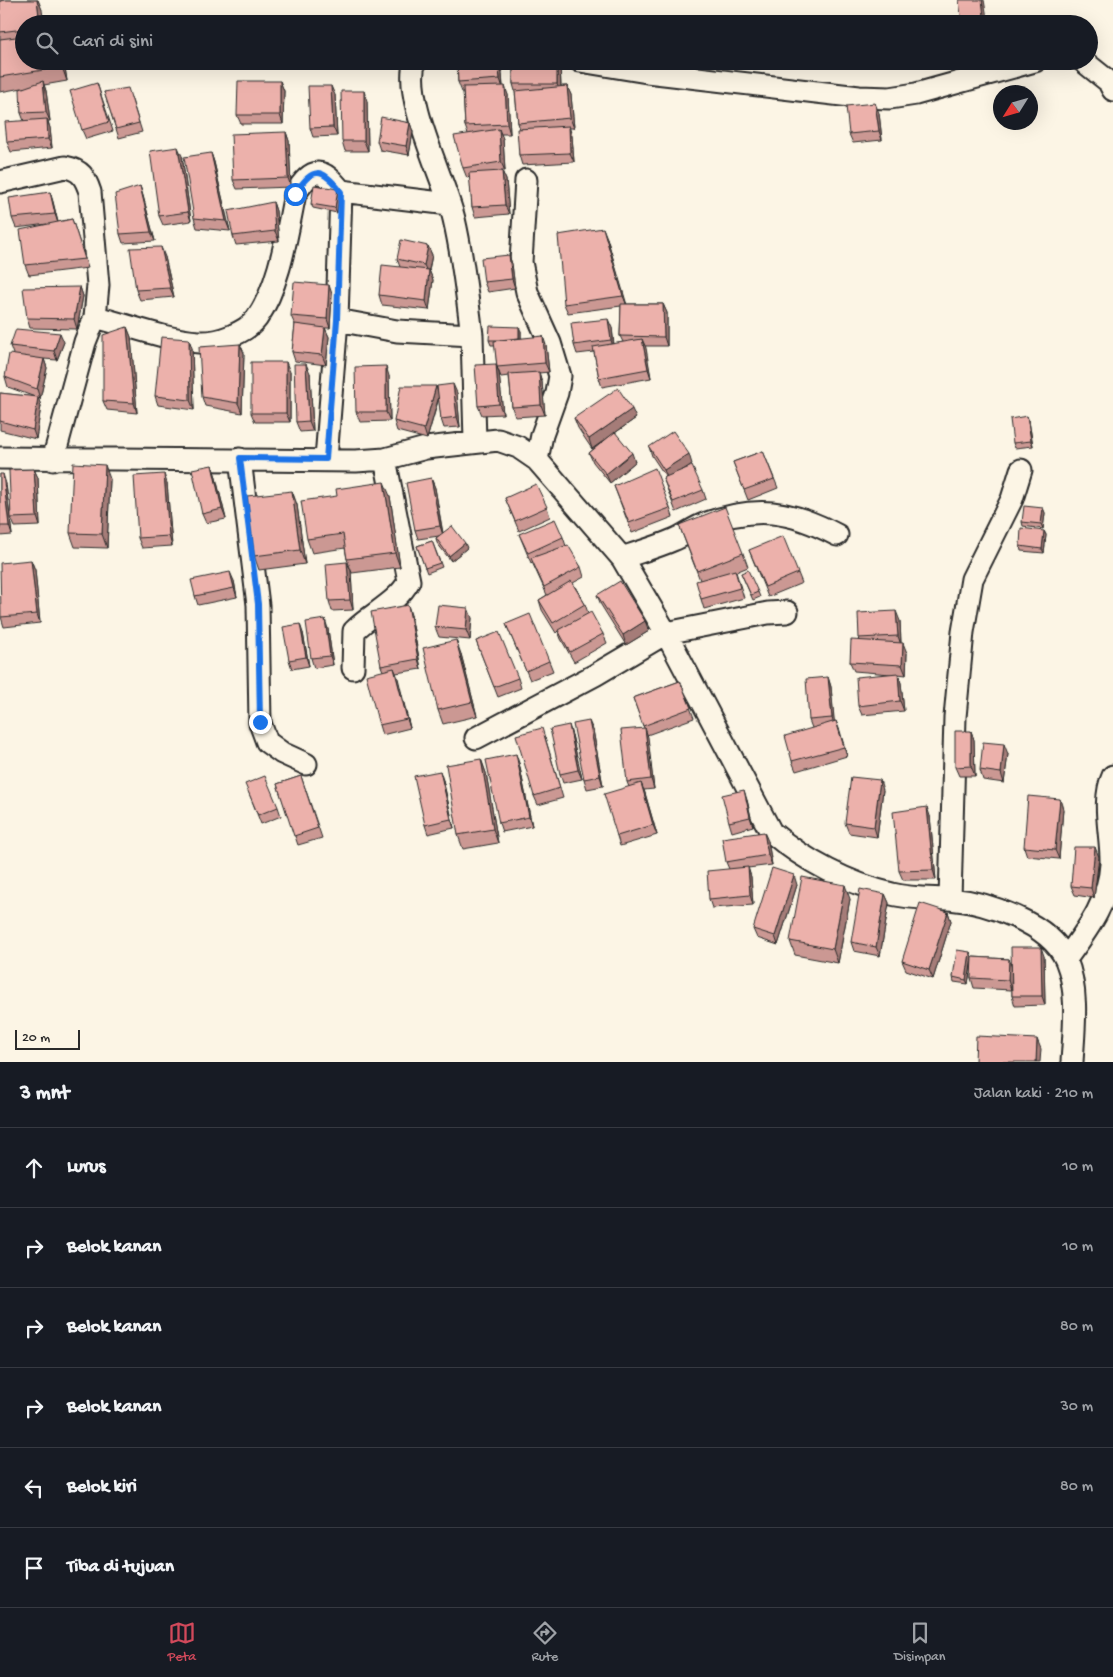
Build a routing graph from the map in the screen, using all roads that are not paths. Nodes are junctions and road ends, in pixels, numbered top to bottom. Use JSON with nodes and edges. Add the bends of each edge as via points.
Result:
{"nodes":[{"id":1,"x":413,"y":70,"type":"edge"},
{"id":2,"x":630,"y":70,"type":"edge"},
{"id":3,"x":1003,"y":70,"type":"edge"},
{"id":4,"x":1094,"y":70,"type":"edge"},
{"id":5,"x":1113,"y":90,"type":"edge"},
{"id":6,"x":526,"y":180,"type":"dead end"},
{"id":7,"x":0,"y":182,"type":"edge"},
{"id":8,"x":341,"y":192,"type":"junction"},
{"id":9,"x":449,"y":204,"type":"junction"},
{"id":10,"x":95,"y":317,"type":"junction"},
{"id":11,"x":337,"y":320,"type":"junction"},
{"id":12,"x":472,"y":335,"type":"junction"},
{"id":13,"x":475,"y":441,"type":"junction"},
{"id":14,"x":0,"y":458,"type":"edge"},
{"id":15,"x":240,"y":458,"type":"junction"},
{"id":16,"x":326,"y":459,"type":"junction"},
{"id":17,"x":385,"y":459,"type":"junction"},
{"id":18,"x":53,"y":460,"type":"junction"},
{"id":19,"x":537,"y":460,"type":"junction"},
{"id":20,"x":1021,"y":470,"type":"dead end"},
{"id":21,"x":838,"y":535,"type":"dead end"},
{"id":22,"x":622,"y":558,"type":"junction"},
{"id":23,"x":788,"y":612,"type":"dead end"},
{"id":24,"x":666,"y":632,"type":"junction"},
{"id":25,"x":353,"y":668,"type":"dead end"},
{"id":26,"x":476,"y":738,"type":"dead end"},
{"id":27,"x":306,"y":764,"type":"dead end"},
{"id":28,"x":1113,"y":776,"type":"edge"},
{"id":29,"x":950,"y":899,"type":"junction"},
{"id":30,"x":1066,"y":959,"type":"junction"},
{"id":31,"x":1072,"y":1062,"type":"edge"}],
"edges":[{"from":1,"to":9,"type":"street","via":[[414,94],[425,136]]},
{"from":2,"to":3,"type":"street","via":[[859,98],[916,94]]},
{"from":4,"to":5,"type":"street","via":[[1108,81]]},
{"from":6,"to":19,"type":"street","via":[[521,262],[527,292],[550,343],[560,376]]},
{"from":7,"to":10,"type":"street","via":[[58,168],[76,169],[86,178],[98,285]]},
{"from":8,"to":9,"type":"street"},
{"from":8,"to":10,"type":"street","via":[[329,176],[320,172],[301,183],[295,194],[276,275],[263,308],[257,319],[233,336],[201,342],[183,340]]},
{"from":8,"to":11,"type":"street"},
{"from":9,"to":12,"type":"street","via":[[464,268]]},
{"from":10,"to":18,"type":"street","via":[[85,342]]},
{"from":11,"to":12,"type":"street","via":[[397,331]]},
{"from":11,"to":16,"type":"street"},
{"from":12,"to":13,"type":"street"},
{"from":13,"to":17,"type":"street","via":[[426,448]]},
{"from":13,"to":19,"type":"street","via":[[498,440],[518,447]]},
{"from":14,"to":18,"type":"street"},
{"from":15,"to":16,"type":"street"},
{"from":15,"to":18,"type":"street"},
{"from":15,"to":27,"type":"street","via":[[258,604],[260,722],[267,742]]},
{"from":16,"to":17,"type":"street"},
{"from":17,"to":25,"type":"street","via":[[410,581],[396,598],[354,632]]},
{"from":19,"to":22,"type":"street"},
{"from":20,"to":29,"type":"street","via":[[1012,499],[972,579],[954,717]]},
{"from":21,"to":22,"type":"street","via":[[811,521],[785,513],[763,512],[726,517]]},
{"from":22,"to":24,"type":"street"},
{"from":23,"to":24,"type":"street"},
{"from":24,"to":26,"type":"street","via":[[595,675]]},
{"from":24,"to":29,"type":"street","via":[[772,832],[792,850],[870,888],[920,899]]},
{"from":28,"to":30,"type":"street","via":[[1108,795],[1111,865],[1107,889],[1092,923]]},
{"from":29,"to":30,"type":"street","via":[[992,908],[1025,921],[1043,933]]},
{"from":30,"to":31,"type":"street","via":[[1073,981]]}]}
